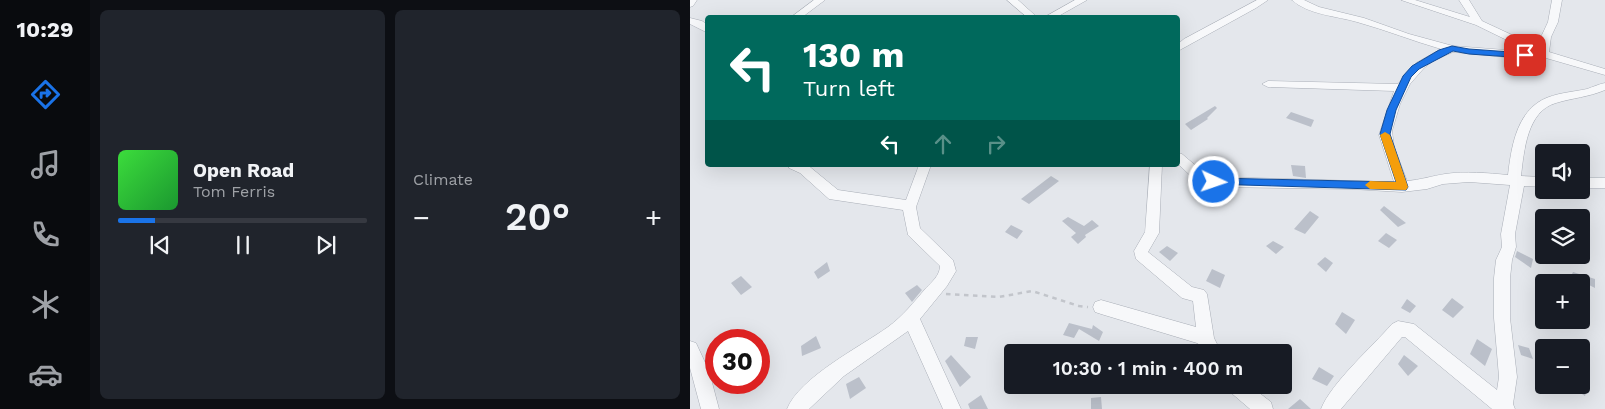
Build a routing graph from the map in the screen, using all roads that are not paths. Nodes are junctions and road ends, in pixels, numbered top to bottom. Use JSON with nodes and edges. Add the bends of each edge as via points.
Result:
{"nodes":[{"id":1,"x":692,"y":0,"type":"edge"},
{"id":2,"x":820,"y":0,"type":"edge"},
{"id":3,"x":1012,"y":0,"type":"edge"},
{"id":4,"x":1082,"y":0,"type":"edge"},
{"id":5,"x":1263,"y":0,"type":"edge"},
{"id":6,"x":1297,"y":0,"type":"edge"},
{"id":7,"x":1406,"y":0,"type":"edge"},
{"id":8,"x":1464,"y":0,"type":"edge"},
{"id":9,"x":1557,"y":0,"type":"edge"},
{"id":10,"x":690,"y":4,"type":"edge"},
{"id":11,"x":798,"y":15,"type":"edge"},
{"id":12,"x":1032,"y":15,"type":"edge"},
{"id":13,"x":1053,"y":15,"type":"edge"},
{"id":14,"x":690,"y":21,"type":"edge"},
{"id":15,"x":1479,"y":23,"type":"junction"},
{"id":16,"x":705,"y":28,"type":"edge"},
{"id":17,"x":1180,"y":47,"type":"edge"},
{"id":18,"x":1452,"y":49,"type":"junction"},
{"id":19,"x":1544,"y":54,"type":"junction"},
{"id":20,"x":1605,"y":72,"type":"edge"},
{"id":21,"x":1268,"y":84,"type":"dead end"},
{"id":22,"x":1605,"y":86,"type":"edge"},
{"id":23,"x":1401,"y":88,"type":"junction"},
{"id":24,"x":1180,"y":159,"type":"edge"},
{"id":25,"x":804,"y":167,"type":"edge"},
{"id":26,"x":924,"y":167,"type":"edge"},
{"id":27,"x":1156,"y":167,"type":"edge"},
{"id":28,"x":1516,"y":180,"type":"junction"},
{"id":29,"x":1535,"y":181,"type":"edge"},
{"id":30,"x":1590,"y":183,"type":"edge"},
{"id":31,"x":1605,"y":184,"type":"edge"},
{"id":32,"x":1402,"y":187,"type":"junction"},
{"id":33,"x":909,"y":207,"type":"junction"},
{"id":34,"x":1101,"y":307,"type":"road end"},
{"id":35,"x":911,"y":318,"type":"junction"},
{"id":36,"x":1207,"y":344,"type":"edge"},
{"id":37,"x":1210,"y":344,"type":"edge"},
{"id":38,"x":690,"y":349,"type":"edge"},
{"id":39,"x":1246,"y":394,"type":"edge"},
{"id":40,"x":1505,"y":408,"type":"edge"},
{"id":41,"x":710,"y":409,"type":"edge"},
{"id":42,"x":796,"y":409,"type":"edge"},
{"id":43,"x":952,"y":409,"type":"edge"},
{"id":44,"x":1264,"y":409,"type":"edge"},
{"id":45,"x":1330,"y":409,"type":"edge"}],
"edges":[{"from":1,"to":10,"type":"street"},
{"from":2,"to":11,"type":"street"},
{"from":3,"to":12,"type":"street"},
{"from":4,"to":13,"type":"street"},
{"from":5,"to":17,"type":"street"},
{"from":6,"to":18,"type":"street","via":[[1316,9]]},
{"from":7,"to":15,"type":"street"},
{"from":8,"to":15,"type":"street"},
{"from":9,"to":19,"type":"street"},
{"from":14,"to":16,"type":"street"},
{"from":15,"to":19,"type":"street"},
{"from":18,"to":19,"type":"street","via":[[1515,55]]},
{"from":18,"to":23,"type":"street","via":[[1416,68]]},
{"from":19,"to":20,"type":"street"},
{"from":21,"to":23,"type":"street"},
{"from":22,"to":28,"type":"street","via":[[1543,105],[1526,125],[1519,140]]},
{"from":23,"to":32,"type":"street","via":[[1385,134]]},
{"from":24,"to":32,"type":"street","via":[[1196,174],[1214,182]]},
{"from":25,"to":33,"type":"street","via":[[834,195],[899,202]]},
{"from":26,"to":33,"type":"street"},
{"from":27,"to":37,"type":"street","via":[[1152,233],[1141,255],[1188,293],[1198,295]]},
{"from":28,"to":29,"type":"street"},
{"from":28,"to":32,"type":"street","via":[[1442,179]]},
{"from":28,"to":40,"type":"street","via":[[1509,247],[1502,278],[1508,377]]},
{"from":30,"to":31,"type":"street"},
{"from":33,"to":35,"type":"street","via":[[913,231],[948,264],[948,271]]},
{"from":34,"to":36,"type":"street","via":[[1194,334]]},
{"from":35,"to":42,"type":"street","via":[[838,370]]},
{"from":35,"to":43,"type":"street"},
{"from":38,"to":41,"type":"street","via":[[700,371]]},
{"from":39,"to":44,"type":"street"},
{"from":40,"to":45,"type":"street","via":[[1433,348],[1402,327]]}]}
